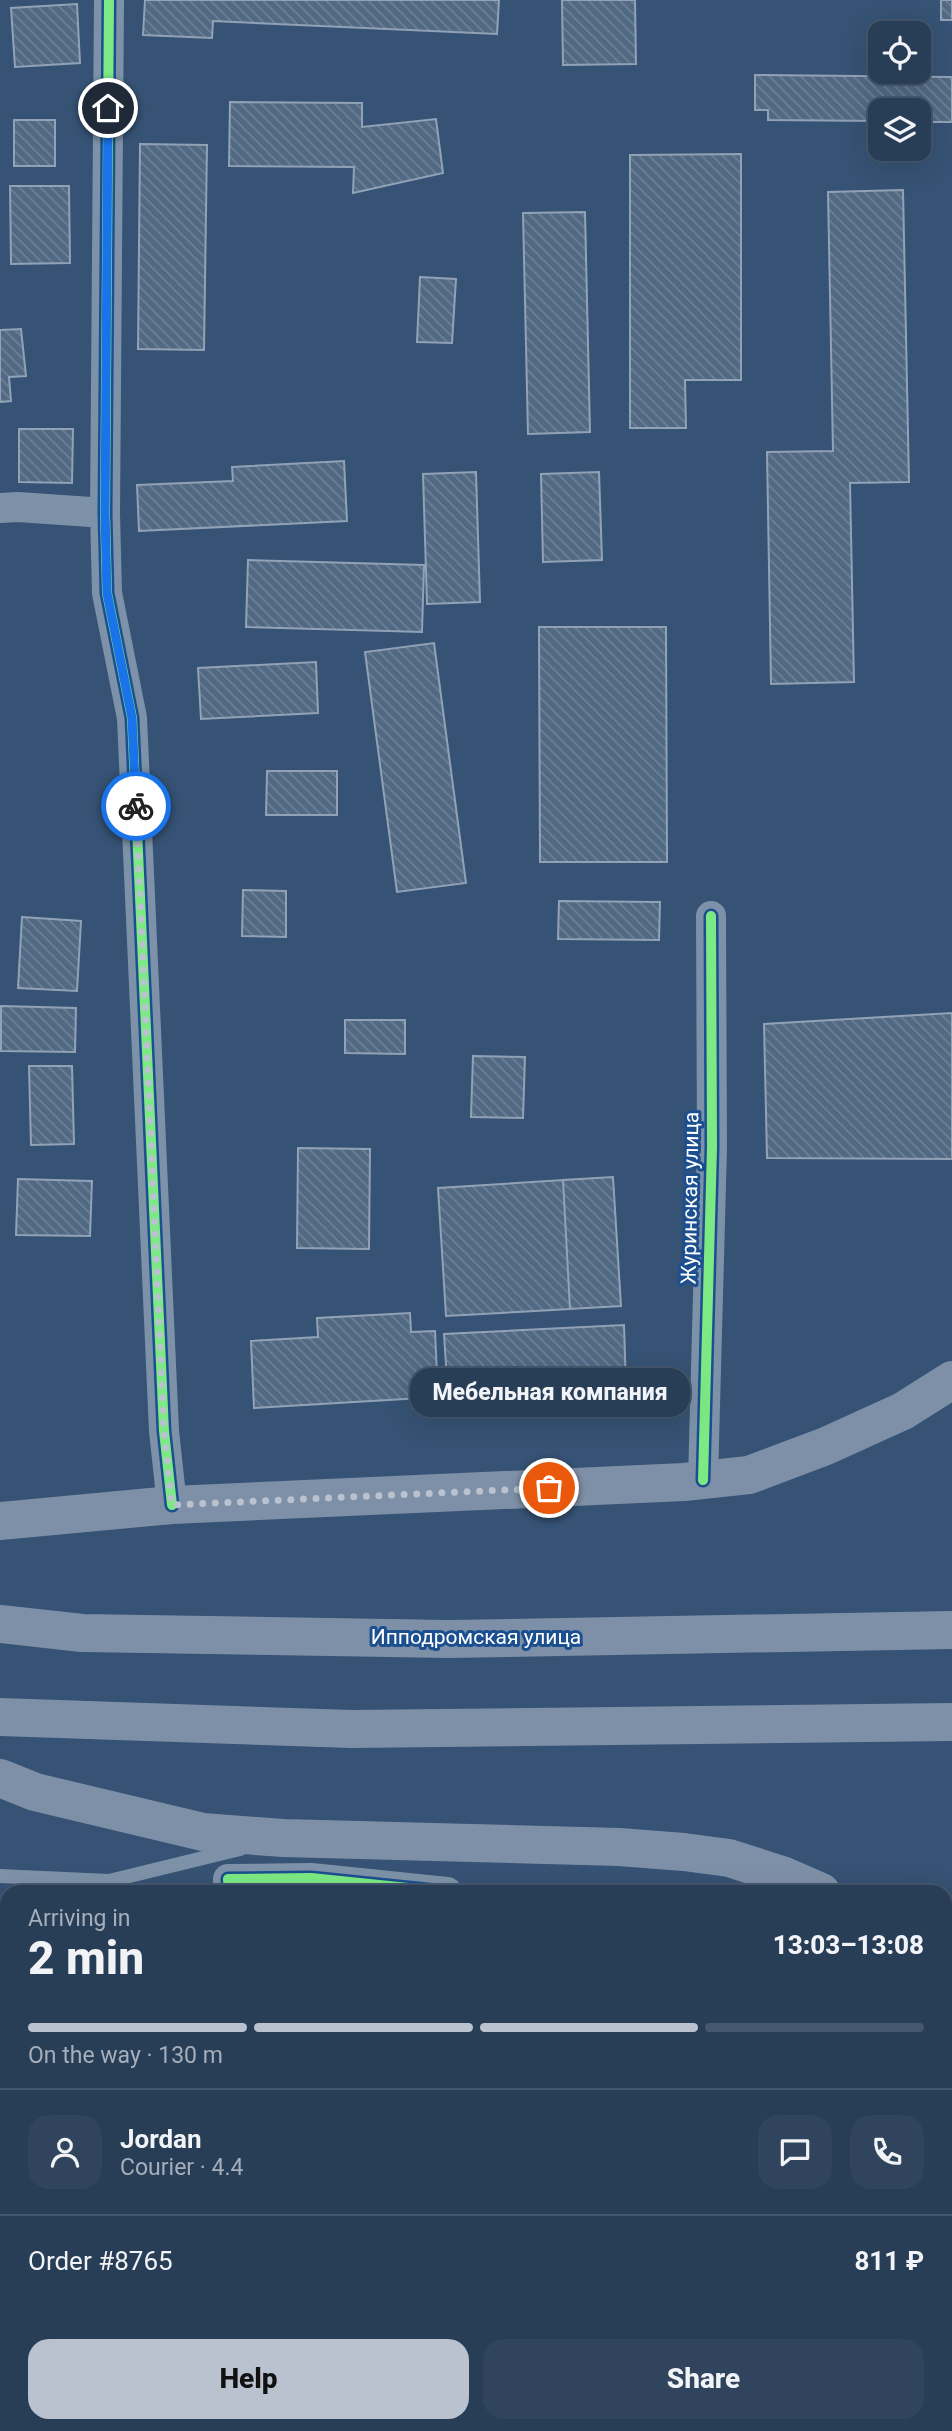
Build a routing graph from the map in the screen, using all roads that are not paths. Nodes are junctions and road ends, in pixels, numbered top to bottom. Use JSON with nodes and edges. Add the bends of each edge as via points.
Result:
{"nodes":[{"id":1,"x":109,"y":0,"type":"edge"},
{"id":2,"x":0,"y":508,"type":"edge"},
{"id":3,"x":105,"y":513,"type":"junction"},
{"id":4,"x":711,"y":916,"type":"dead end"},
{"id":5,"x":952,"y":1380,"type":"edge"},
{"id":6,"x":703,"y":1480,"type":"junction"},
{"id":7,"x":172,"y":1505,"type":"junction"},
{"id":8,"x":1,"y":1520,"type":"edge"},
{"id":9,"x":0,"y":1624,"type":"edge"},
{"id":10,"x":952,"y":1630,"type":"edge"},
{"id":11,"x":0,"y":1717,"type":"edge"},
{"id":12,"x":952,"y":1722,"type":"edge"},
{"id":13,"x":0,"y":1779,"type":"edge"},
{"id":14,"x":283,"y":1838,"type":"junction"},
{"id":15,"x":0,"y":1877,"type":"edge"},
{"id":16,"x":229,"y":1885,"type":"edge"},
{"id":17,"x":379,"y":1885,"type":"edge"},
{"id":18,"x":805,"y":1885,"type":"edge"}],
"edges":[{"from":1,"to":3,"type":"street"},
{"from":2,"to":3,"type":"street"},
{"from":3,"to":7,"type":"street","via":[[107,593],[132,718],[164,1431]]},
{"from":4,"to":6,"type":"street","name":"Журинская улица","via":[[712,1147]]},
{"from":5,"to":6,"type":"highway","via":[[903,1411],[826,1446],[749,1475]]},
{"from":6,"to":7,"type":"highway"},
{"from":7,"to":8,"type":"highway"},
{"from":9,"to":10,"type":"highway","name":"Ипподромская улица","via":[[82,1633],[448,1639]]},
{"from":11,"to":12,"type":"highway","via":[[351,1729]]},
{"from":13,"to":14,"type":"highway","via":[[35,1792],[202,1832]]},
{"from":14,"to":15,"type":"lane","via":[[109,1881]]},
{"from":14,"to":18,"type":"highway","via":[[684,1852],[729,1858]]},
{"from":16,"to":17,"type":"street","via":[[311,1878]]}]}
